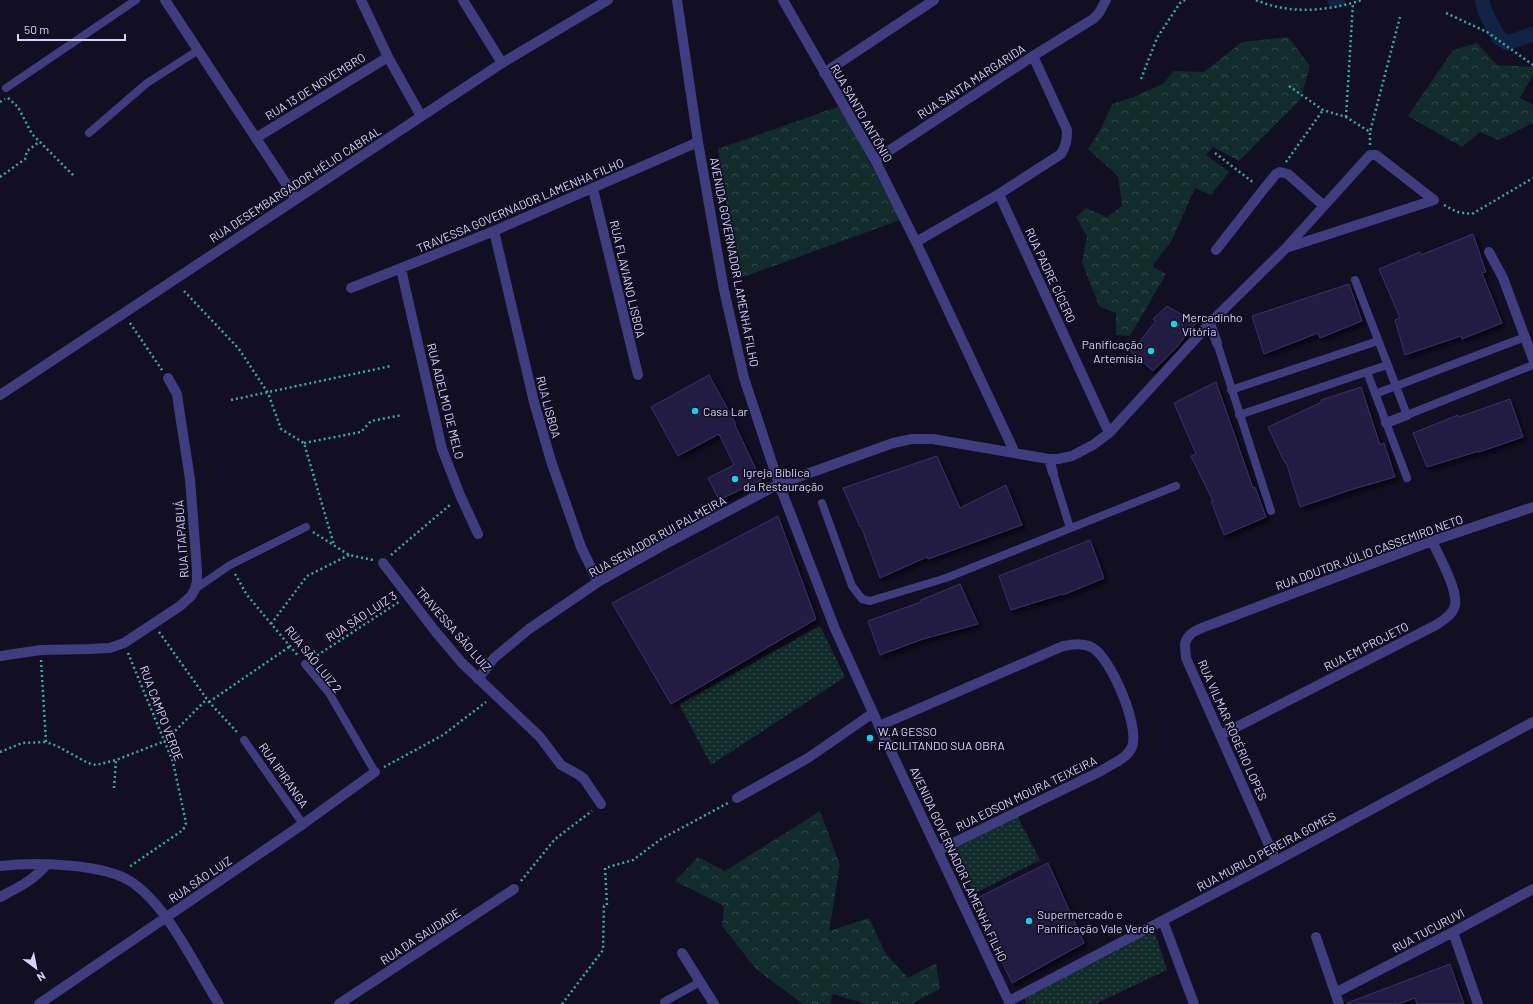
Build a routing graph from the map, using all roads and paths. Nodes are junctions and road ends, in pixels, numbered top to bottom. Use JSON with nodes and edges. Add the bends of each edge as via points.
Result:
{"nodes":[{"id":1,"x":136,"y":0,"type":"edge"},
{"id":2,"x":165,"y":0,"type":"edge"},
{"id":3,"x":361,"y":0,"type":"edge"},
{"id":4,"x":463,"y":0,"type":"edge"},
{"id":5,"x":608,"y":0,"type":"edge"},
{"id":6,"x":677,"y":0,"type":"edge"},
{"id":7,"x":783,"y":0,"type":"edge"},
{"id":8,"x":934,"y":0,"type":"edge"},
{"id":9,"x":1106,"y":0,"type":"edge"},
{"id":10,"x":1185,"y":0,"type":"edge"},
{"id":11,"x":1256,"y":0,"type":"edge"},
{"id":12,"x":1362,"y":0,"type":"edge"},
{"id":13,"x":1353,"y":3,"type":"junction"},
{"id":14,"x":1446,"y":13,"type":"dead end"},
{"id":15,"x":1400,"y":17,"type":"dead end"},
{"id":16,"x":197,"y":51,"type":"junction"},
{"id":17,"x":388,"y":56,"type":"junction"},
{"id":18,"x":1033,"y":56,"type":"junction"},
{"id":19,"x":502,"y":63,"type":"junction"},
{"id":20,"x":1533,"y":65,"type":"edge"},
{"id":21,"x":824,"y":73,"type":"junction"},
{"id":22,"x":1140,"y":79,"type":"dead end"},
{"id":23,"x":1289,"y":86,"type":"dead end"},
{"id":24,"x":5,"y":91,"type":"joint"},
{"id":25,"x":1323,"y":110,"type":"junction"},
{"id":26,"x":422,"y":116,"type":"junction"},
{"id":27,"x":1346,"y":117,"type":"junction"},
{"id":28,"x":1370,"y":132,"type":"junction"},
{"id":29,"x":89,"y":133,"type":"dead end"},
{"id":30,"x":256,"y":138,"type":"junction"},
{"id":31,"x":39,"y":142,"type":"junction"},
{"id":32,"x":698,"y":142,"type":"junction"},
{"id":33,"x":1215,"y":153,"type":"dead end"},
{"id":34,"x":1370,"y":155,"type":"junction"},
{"id":35,"x":875,"y":160,"type":"junction"},
{"id":36,"x":1276,"y":174,"type":"junction"},
{"id":37,"x":74,"y":176,"type":"dead end"},
{"id":38,"x":0,"y":177,"type":"edge"},
{"id":39,"x":1533,"y":178,"type":"edge"},
{"id":40,"x":593,"y":189,"type":"junction"},
{"id":41,"x":1263,"y":190,"type":"junction"},
{"id":42,"x":999,"y":194,"type":"junction"},
{"id":43,"x":296,"y":199,"type":"junction"},
{"id":44,"x":1434,"y":200,"type":"junction"},
{"id":45,"x":1324,"y":206,"type":"junction"},
{"id":46,"x":494,"y":231,"type":"junction"},
{"id":47,"x":916,"y":242,"type":"junction"},
{"id":48,"x":1284,"y":249,"type":"junction"},
{"id":49,"x":1216,"y":250,"type":"dead end"},
{"id":50,"x":1489,"y":252,"type":"dead end"},
{"id":51,"x":401,"y":269,"type":"junction"},
{"id":52,"x":1355,"y":280,"type":"dead end"},
{"id":53,"x":351,"y":288,"type":"dead end"},
{"id":54,"x":184,"y":291,"type":"dead end"},
{"id":55,"x":123,"y":314,"type":"junction"},
{"id":56,"x":1210,"y":323,"type":"junction"},
{"id":57,"x":1525,"y":337,"type":"junction"},
{"id":58,"x":1378,"y":341,"type":"junction"},
{"id":59,"x":1217,"y":343,"type":"joint"},
{"id":60,"x":1533,"y":359,"type":"edge"},
{"id":61,"x":1387,"y":365,"type":"junction"},
{"id":62,"x":1533,"y":365,"type":"edge"},
{"id":63,"x":391,"y":366,"type":"dead end"},
{"id":64,"x":1367,"y":372,"type":"junction"},
{"id":65,"x":638,"y":375,"type":"dead end"},
{"id":66,"x":168,"y":378,"type":"joint"},
{"id":67,"x":1396,"y":387,"type":"junction"},
{"id":68,"x":1232,"y":390,"type":"junction"},
{"id":69,"x":268,"y":393,"type":"junction"},
{"id":70,"x":1376,"y":394,"type":"junction"},
{"id":71,"x":0,"y":395,"type":"edge"},
{"id":72,"x":231,"y":400,"type":"dead end"},
{"id":73,"x":402,"y":415,"type":"dead end"},
{"id":74,"x":1239,"y":415,"type":"junction"},
{"id":75,"x":1407,"y":415,"type":"junction"},
{"id":76,"x":1386,"y":423,"type":"junction"},
{"id":77,"x":1109,"y":432,"type":"junction"},
{"id":78,"x":304,"y":443,"type":"junction"},
{"id":79,"x":1015,"y":453,"type":"junction"},
{"id":80,"x":1048,"y":459,"type":"junction"},
{"id":81,"x":1053,"y":472,"type":"joint"},
{"id":82,"x":1407,"y":478,"type":"dead end"},
{"id":83,"x":779,"y":484,"type":"junction"},
{"id":84,"x":1176,"y":486,"type":"dead end"},
{"id":85,"x":460,"y":495,"type":"junction"},
{"id":86,"x":822,"y":503,"type":"dead end"},
{"id":87,"x":1533,"y":507,"type":"edge"},
{"id":88,"x":1271,"y":511,"type":"dead end"},
{"id":89,"x":306,"y":527,"type":"joint"},
{"id":90,"x":1070,"y":528,"type":"junction"},
{"id":91,"x":478,"y":534,"type":"dead end"},
{"id":92,"x":1432,"y":541,"type":"junction"},
{"id":93,"x":334,"y":545,"type":"junction"},
{"id":94,"x":349,"y":555,"type":"junction"},
{"id":95,"x":383,"y":563,"type":"junction"},
{"id":96,"x":230,"y":565,"type":"junction"},
{"id":97,"x":598,"y":582,"type":"junction"},
{"id":98,"x":195,"y":589,"type":"junction"},
{"id":99,"x":408,"y":596,"type":"junction"},
{"id":100,"x":1215,"y":623,"type":"joint"},
{"id":101,"x":153,"y":624,"type":"junction"},
{"id":102,"x":271,"y":624,"type":"junction"},
{"id":103,"x":124,"y":643,"type":"junction"},
{"id":104,"x":289,"y":647,"type":"junction"},
{"id":105,"x":41,"y":650,"type":"junction"},
{"id":106,"x":0,"y":656,"type":"edge"},
{"id":107,"x":304,"y":664,"type":"junction"},
{"id":108,"x":478,"y":679,"type":"junction"},
{"id":109,"x":495,"y":695,"type":"junction"},
{"id":110,"x":207,"y":699,"type":"junction"},
{"id":111,"x":209,"y":702,"type":"junction"},
{"id":112,"x":873,"y":714,"type":"junction"},
{"id":113,"x":1533,"y":722,"type":"edge"},
{"id":114,"x":879,"y":726,"type":"junction"},
{"id":115,"x":1221,"y":735,"type":"junction"},
{"id":116,"x":244,"y":740,"type":"joint"},
{"id":117,"x":165,"y":741,"type":"junction"},
{"id":118,"x":46,"y":742,"type":"junction"},
{"id":119,"x":0,"y":752,"type":"edge"},
{"id":120,"x":116,"y":760,"type":"junction"},
{"id":121,"x":375,"y":772,"type":"junction"},
{"id":122,"x":114,"y":788,"type":"dead end"},
{"id":123,"x":737,"y":798,"type":"joint"},
{"id":124,"x":601,"y":804,"type":"joint"},
{"id":125,"x":303,"y":824,"type":"junction"},
{"id":126,"x":938,"y":850,"type":"junction"},
{"id":127,"x":1276,"y":861,"type":"junction"},
{"id":128,"x":48,"y":864,"type":"junction"},
{"id":129,"x":0,"y":866,"type":"edge"},
{"id":130,"x":118,"y":875,"type":"junction"},
{"id":131,"x":514,"y":889,"type":"joint"},
{"id":132,"x":1533,"y":889,"type":"edge"},
{"id":133,"x":0,"y":897,"type":"edge"},
{"id":134,"x":166,"y":918,"type":"junction"},
{"id":135,"x":1163,"y":921,"type":"junction"},
{"id":136,"x":1453,"y":932,"type":"junction"},
{"id":137,"x":1316,"y":937,"type":"dead end"},
{"id":138,"x":682,"y":953,"type":"dead end"},
{"id":139,"x":700,"y":982,"type":"junction"},
{"id":140,"x":1335,"y":994,"type":"junction"},
{"id":141,"x":664,"y":1002,"type":"dead end"},
{"id":142,"x":215,"y":1003,"type":"edge"},
{"id":143,"x":1010,"y":1003,"type":"edge"},
{"id":144,"x":39,"y":1004,"type":"edge"},
{"id":145,"x":340,"y":1004,"type":"edge"},
{"id":146,"x":562,"y":1004,"type":"edge"},
{"id":147,"x":714,"y":1004,"type":"edge"},
{"id":148,"x":1194,"y":1004,"type":"edge"},
{"id":149,"x":1339,"y":1004,"type":"edge"},
{"id":150,"x":1478,"y":1004,"type":"edge"}],
"edges":[{"from":1,"to":24,"type":"lane"},
{"from":2,"to":16,"type":"street"},
{"from":3,"to":17,"type":"street"},
{"from":4,"to":19,"type":"street"},
{"from":5,"to":19,"type":"street","name":"RUA DESEMBARGADOR HÉLIO CABRAL"},
{"from":6,"to":32,"type":"street","name":"AVENIDA GOVERNADOR LAMENHA FILHO"},
{"from":7,"to":21,"type":"street","name":"RUA SANTO ANTÔNIO"},
{"from":8,"to":21,"type":"street"},
{"from":9,"to":18,"type":"street","name":"RUA SANTA MARGARIDA","via":[[1099,13]]},
{"from":10,"to":22,"type":"path","via":[[1180,3],[1157,38]]},
{"from":11,"to":13,"type":"path","via":[[1268,5],[1312,11]]},
{"from":12,"to":13,"type":"path"},
{"from":13,"to":27,"type":"path"},
{"from":14,"to":20,"type":"path","via":[[1487,32]]},
{"from":15,"to":28,"type":"path"},
{"from":16,"to":29,"type":"lane","via":[[147,83]]},
{"from":16,"to":30,"type":"street"},
{"from":17,"to":26,"type":"street"},
{"from":17,"to":30,"type":"street","name":"RUA 13 DE NOVEMBRO"},
{"from":18,"to":35,"type":"street","name":"RUA SANTA MARGARIDA"},
{"from":18,"to":42,"type":"street","via":[[1067,130],[1067,141],[1061,154]]},
{"from":19,"to":26,"type":"street","name":"RUA DESEMBARGADOR HÉLIO CABRAL"},
{"from":21,"to":35,"type":"street","name":"RUA SANTO ANTÔNIO"},
{"from":23,"to":25,"type":"path"},
{"from":24,"to":31,"type":"path"},
{"from":25,"to":27,"type":"path"},
{"from":25,"to":36,"type":"path"},
{"from":26,"to":43,"type":"street","name":"RUA DESEMBARGADOR HÉLIO CABRAL"},
{"from":27,"to":28,"type":"path"},
{"from":28,"to":34,"type":"path"},
{"from":30,"to":43,"type":"street"},
{"from":31,"to":37,"type":"path"},
{"from":31,"to":38,"type":"path","via":[[26,151],[25,159]]},
{"from":32,"to":40,"type":"street","name":"TRAVESSA GOVERNADOR LAMENHA FILHO"},
{"from":32,"to":83,"type":"street","name":"AVENIDA GOVERNADOR LAMENHA FILHO","via":[[724,290],[744,378]]},
{"from":33,"to":41,"type":"path"},
{"from":34,"to":44,"type":"street","via":[[1376,155]]},
{"from":34,"to":45,"type":"street","name":"RUA SENADOR RUI PALMEIRA"},
{"from":35,"to":47,"type":"street","name":"RUA SANTO ANTÔNIO"},
{"from":36,"to":41,"type":"street"},
{"from":36,"to":45,"type":"street","via":[[1288,174]]},
{"from":39,"to":44,"type":"path","via":[[1472,214],[1457,212]]},
{"from":40,"to":46,"type":"street","name":"TRAVESSA GOVERNADOR LAMENHA FILHO"},
{"from":40,"to":65,"type":"street","name":"RUA FLAVIANO LISBOA"},
{"from":41,"to":49,"type":"street"},
{"from":42,"to":47,"type":"street"},
{"from":42,"to":77,"type":"street","name":"RUA PADRE CÍCERO"},
{"from":43,"to":55,"type":"street","name":"RUA DESEMBARGADOR HÉLIO CABRAL"},
{"from":44,"to":48,"type":"street","name":"RUA SENADOR RUI PALMEIRA"},
{"from":45,"to":48,"type":"street","name":"RUA SENADOR RUI PALMEIRA"},
{"from":46,"to":51,"type":"street","name":"TRAVESSA GOVERNADOR LAMENHA FILHO"},
{"from":46,"to":97,"type":"street","name":"RUA LISBOA","via":[[534,402],[551,461],[580,547]]},
{"from":47,"to":79,"type":"street","name":"RUA SANTO ANTÔNIO"},
{"from":48,"to":56,"type":"street","name":"RUA SENADOR RUI PALMEIRA"},
{"from":50,"to":57,"type":"street","via":[[1503,278]]},
{"from":51,"to":53,"type":"street","name":"TRAVESSA GOVERNADOR LAMENHA FILHO"},
{"from":51,"to":85,"type":"street","name":"RUA ADELMO DE MELO","via":[[442,449]]},
{"from":52,"to":58,"type":"lane"},
{"from":54,"to":69,"type":"path","via":[[239,349]]},
{"from":55,"to":66,"type":"path"},
{"from":55,"to":71,"type":"street","name":"RUA DESEMBARGADOR HÉLIO CABRAL"},
{"from":56,"to":59,"type":"street"},
{"from":56,"to":77,"type":"street","name":"RUA SENADOR RUI PALMEIRA"},
{"from":57,"to":60,"type":"street"},
{"from":57,"to":67,"type":"lane"},
{"from":58,"to":61,"type":"lane"},
{"from":58,"to":68,"type":"lane"},
{"from":59,"to":68,"type":"lane"},
{"from":61,"to":64,"type":"lane"},
{"from":61,"to":67,"type":"lane"},
{"from":62,"to":75,"type":"lane"},
{"from":63,"to":69,"type":"path"},
{"from":64,"to":70,"type":"lane"},
{"from":64,"to":74,"type":"lane"},
{"from":66,"to":98,"type":"street","name":"RUA ITAPABUÁ","via":[[177,394],[190,479],[197,570]]},
{"from":67,"to":70,"type":"lane"},
{"from":67,"to":75,"type":"lane"},
{"from":68,"to":74,"type":"lane"},
{"from":69,"to":72,"type":"path"},
{"from":69,"to":78,"type":"path","via":[[282,429]]},
{"from":70,"to":76,"type":"lane"},
{"from":73,"to":78,"type":"path","via":[[371,421],[361,432]]},
{"from":74,"to":88,"type":"lane"},
{"from":75,"to":76,"type":"street"},
{"from":76,"to":82,"type":"lane"},
{"from":77,"to":80,"type":"street","name":"RUA SENADOR RUI PALMEIRA","via":[[1093,445],[1072,456]]},
{"from":78,"to":93,"type":"path"},
{"from":79,"to":80,"type":"street","name":"RUA SENADOR RUI PALMEIRA"},
{"from":79,"to":83,"type":"street","name":"RUA SENADOR RUI PALMEIRA","via":[[939,439],[912,440],[893,443]]},
{"from":80,"to":81,"type":"street"},
{"from":81,"to":90,"type":"lane"},
{"from":83,"to":97,"type":"street","name":"RUA SENADOR RUI PALMEIRA"},
{"from":83,"to":112,"type":"street","name":"AVENIDA GOVERNADOR LAMENHA FILHO","via":[[835,629]]},
{"from":84,"to":90,"type":"lane"},
{"from":85,"to":91,"type":"street","name":"RUA ADELMO DE MELO"},
{"from":85,"to":95,"type":"path"},
{"from":86,"to":90,"type":"lane","via":[[852,586],[862,599],[870,601],[946,578]]},
{"from":87,"to":92,"type":"street","name":"RUA DOUTOR JÚLIO CASSEMIRO NETO"},
{"from":89,"to":93,"type":"path"},
{"from":89,"to":96,"type":"lane"},
{"from":92,"to":100,"type":"street","name":"RUA DOUTOR JÚLIO CASSEMIRO NETO"},
{"from":92,"to":115,"type":"street","name":"RUA EM PROJETO","via":[[1454,592],[1455,606],[1449,616]]},
{"from":93,"to":94,"type":"path"},
{"from":94,"to":95,"type":"path"},
{"from":94,"to":102,"type":"path","via":[[307,576]]},
{"from":95,"to":99,"type":"street","name":"TRAVESSA SÃO LUIZ"},
{"from":96,"to":98,"type":"lane"},
{"from":96,"to":102,"type":"path","name":"RUA SÃO LUIZ 2","via":[[247,595]]},
{"from":97,"to":108,"type":"street","name":"RUA SENADOR RUI PALMEIRA","via":[[509,644]]},
{"from":98,"to":101,"type":"street","name":"RUA ITAPABUÁ","via":[[180,606]]},
{"from":99,"to":107,"type":"path","name":"RUA SÃO LUIZ 3"},
{"from":99,"to":108,"type":"street","name":"TRAVESSA SÃO LUIZ"},
{"from":100,"to":115,"type":"street","name":"RUA VILMAR ROGÉRIO LOPES","via":[[1195,631],[1185,644],[1186,658]]},
{"from":101,"to":103,"type":"street","name":"RUA ITAPABUÁ"},
{"from":101,"to":110,"type":"path"},
{"from":102,"to":104,"type":"path","name":"RUA SÃO LUIZ 2"},
{"from":103,"to":105,"type":"street","name":"RUA ITAPABUÁ","via":[[110,648]]},
{"from":103,"to":117,"type":"path","name":"RUA CAMPO VERDE"},
{"from":104,"to":107,"type":"path","name":"RUA SÃO LUIZ 2"},
{"from":104,"to":111,"type":"path"},
{"from":105,"to":106,"type":"street","name":"RUA ITAPABUÁ"},
{"from":105,"to":118,"type":"path"},
{"from":107,"to":121,"type":"lane","name":"RUA SÃO LUIZ 2","via":[[329,693]]},
{"from":108,"to":109,"type":"street","name":"TRAVESSA SÃO LUIZ"},
{"from":109,"to":121,"type":"path","via":[[443,734]]},
{"from":109,"to":124,"type":"street","name":"TRAVESSA SÃO LUIZ","via":[[540,737],[562,765],[584,779]]},
{"from":110,"to":111,"type":"path"},
{"from":110,"to":117,"type":"path"},
{"from":111,"to":116,"type":"path"},
{"from":112,"to":114,"type":"street","name":"AVENIDA GOVERNADOR LAMENHA FILHO"},
{"from":112,"to":123,"type":"street","via":[[808,758]]},
{"from":113,"to":127,"type":"street","name":"RUA MURILO PEREIRA GOMES"},
{"from":114,"to":126,"type":"street","name":"AVENIDA GOVERNADOR LAMENHA FILHO"},
{"from":114,"to":126,"type":"street","name":"RUA EDSON MOURA TEIXEIRA","via":[[1063,646],[1077,644],[1092,648],[1103,657],[1123,695],[1134,734],[1132,747],[1125,756],[1101,771]]},
{"from":115,"to":127,"type":"street","name":"RUA VILMAR ROGÉRIO LOPES"},
{"from":116,"to":125,"type":"lane","name":"RUA IPIRANGA"},
{"from":117,"to":120,"type":"path"},
{"from":117,"to":130,"type":"path","name":"RUA CAMPO VERDE","via":[[173,762],[185,827]]},
{"from":118,"to":119,"type":"path","via":[[22,743]]},
{"from":118,"to":120,"type":"path","via":[[88,763],[96,765]]},
{"from":120,"to":122,"type":"path"},
{"from":121,"to":125,"type":"street","name":"RUA SÃO LUIZ"},
{"from":123,"to":146,"type":"path","via":[[661,839],[633,860],[605,868],[607,905],[604,906],[603,950]]},
{"from":124,"to":131,"type":"path","via":[[555,839]]},
{"from":125,"to":134,"type":"street","name":"RUA SÃO LUIZ"},
{"from":126,"to":143,"type":"street","name":"AVENIDA GOVERNADOR LAMENHA FILHO"},
{"from":127,"to":135,"type":"street","name":"RUA MURILO PEREIRA GOMES"},
{"from":128,"to":129,"type":"street"},
{"from":128,"to":130,"type":"street"},
{"from":128,"to":133,"type":"street","via":[[27,884]]},
{"from":130,"to":134,"type":"street","via":[[134,883]]},
{"from":131,"to":145,"type":"street","name":"RUA DA SAUDADE"},
{"from":132,"to":136,"type":"street","name":"RUA TUCURUVI"},
{"from":134,"to":142,"type":"street"},
{"from":134,"to":144,"type":"street","name":"RUA SÃO LUIZ"},
{"from":135,"to":143,"type":"street","name":"RUA MURILO PEREIRA GOMES"},
{"from":135,"to":148,"type":"street"},
{"from":136,"to":140,"type":"street","name":"RUA TUCURUVI"},
{"from":136,"to":150,"type":"street"},
{"from":137,"to":140,"type":"street"},
{"from":138,"to":139,"type":"street"},
{"from":139,"to":141,"type":"lane"},
{"from":139,"to":147,"type":"street"},
{"from":140,"to":149,"type":"street"}]}
